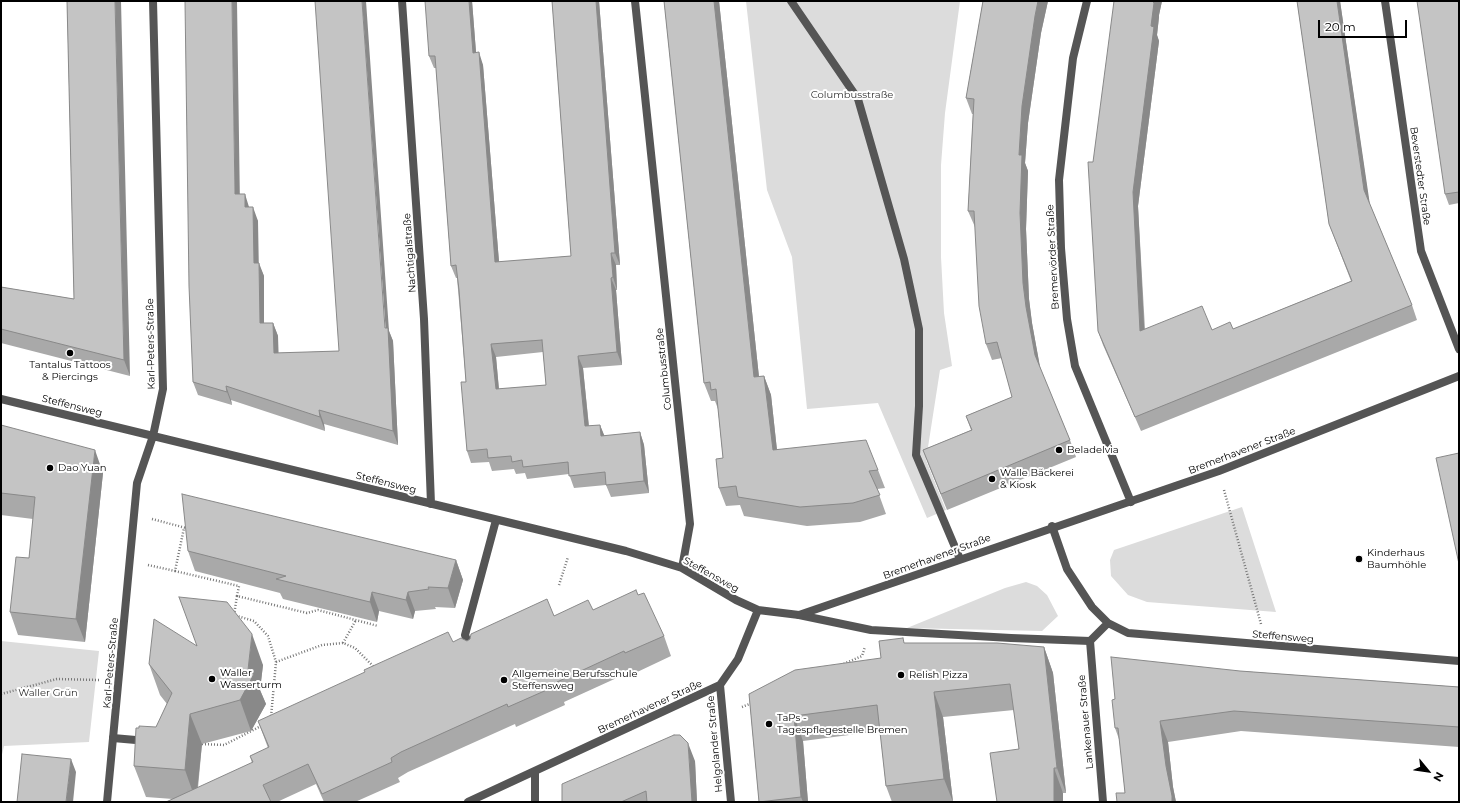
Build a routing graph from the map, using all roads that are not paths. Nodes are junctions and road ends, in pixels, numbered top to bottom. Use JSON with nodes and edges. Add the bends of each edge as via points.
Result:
{"nodes":[{"id":1,"x":153,"y":1,"type":"edge"},
{"id":2,"x":402,"y":1,"type":"edge"},
{"id":3,"x":635,"y":1,"type":"edge"},
{"id":4,"x":792,"y":1,"type":"edge"},
{"id":5,"x":1086,"y":1,"type":"edge"},
{"id":6,"x":1385,"y":1,"type":"edge"},
{"id":7,"x":1459,"y":349,"type":"edge"},
{"id":8,"x":1459,"y":376,"type":"edge"},
{"id":9,"x":1,"y":399,"type":"edge"},
{"id":10,"x":153,"y":436,"type":"junction"},
{"id":11,"x":1131,"y":502,"type":"junction"},
{"id":12,"x":431,"y":504,"type":"junction"},
{"id":13,"x":496,"y":520,"type":"junction"},
{"id":14,"x":1052,"y":526,"type":"junction"},
{"id":15,"x":960,"y":559,"type":"junction"},
{"id":16,"x":682,"y":568,"type":"junction"},
{"id":17,"x":758,"y":610,"type":"junction"},
{"id":18,"x":800,"y":615,"type":"junction"},
{"id":19,"x":1108,"y":623,"type":"junction"},
{"id":20,"x":1090,"y":641,"type":"junction"},
{"id":21,"x":473,"y":656,"type":"edge"},
{"id":22,"x":1459,"y":661,"type":"edge"},
{"id":23,"x":720,"y":685,"type":"junction"},
{"id":24,"x":113,"y":738,"type":"junction"},
{"id":25,"x":152,"y":741,"type":"edge"},
{"id":26,"x":535,"y":771,"type":"junction"},
{"id":27,"x":107,"y":802,"type":"edge"},
{"id":28,"x":468,"y":802,"type":"edge"},
{"id":29,"x":535,"y":802,"type":"edge"},
{"id":30,"x":731,"y":802,"type":"edge"},
{"id":31,"x":1103,"y":802,"type":"edge"}],
"edges":[{"from":1,"to":10,"type":"street","name":"Karl-Peters-Straße","via":[[163,389]]},
{"from":2,"to":12,"type":"street","name":"Nachtigalstraße","via":[[424,319]]},
{"from":3,"to":16,"type":"street","name":"Columbusstraße","via":[[690,524]]},
{"from":4,"to":15,"type":"street","via":[[858,99],[904,260],[919,329],[916,455]]},
{"from":5,"to":11,"type":"street","name":"Bremervörder Straße","via":[[1073,58],[1059,180],[1060,248],[1066,319],[1075,366]]},
{"from":6,"to":7,"type":"street","name":"Beverstedter Straße","via":[[1421,251]]},
{"from":8,"to":11,"type":"street","name":"Bremerhavener Straße"},
{"from":9,"to":10,"type":"street","name":"Steffensweg"},
{"from":10,"to":12,"type":"street","name":"Steffensweg"},
{"from":10,"to":24,"type":"street","name":"Karl-Peters-Straße","via":[[137,483]]},
{"from":11,"to":14,"type":"street","name":"Bremerhavener Straße"},
{"from":12,"to":13,"type":"street","name":"Steffensweg"},
{"from":13,"to":16,"type":"street","name":"Steffensweg"},
{"from":13,"to":21,"type":"street","via":[[465,635]]},
{"from":14,"to":15,"type":"street","name":"Bremerhavener Straße"},
{"from":14,"to":19,"type":"street","name":"Steffensweg","via":[[1067,569],[1092,607]]},
{"from":15,"to":18,"type":"street","name":"Bremerhavener Straße"},
{"from":16,"to":17,"type":"street","name":"Steffensweg"},
{"from":17,"to":18,"type":"street","name":"Bremerhavener Straße"},
{"from":17,"to":23,"type":"street","via":[[738,659]]},
{"from":18,"to":20,"type":"street","via":[[871,630]]},
{"from":19,"to":20,"type":"street"},
{"from":19,"to":22,"type":"street","name":"Steffensweg","via":[[1138,635]]},
{"from":20,"to":31,"type":"street","name":"Lankenauer Straße"},
{"from":23,"to":26,"type":"street","name":"Bremerhavener Straße"},
{"from":23,"to":30,"type":"street","name":"Helgolander Straße"},
{"from":24,"to":25,"type":"street"},
{"from":24,"to":27,"type":"street","name":"Karl-Peters-Straße"},
{"from":26,"to":28,"type":"street","name":"Bremerhavener Straße"},
{"from":26,"to":29,"type":"street"}]}
